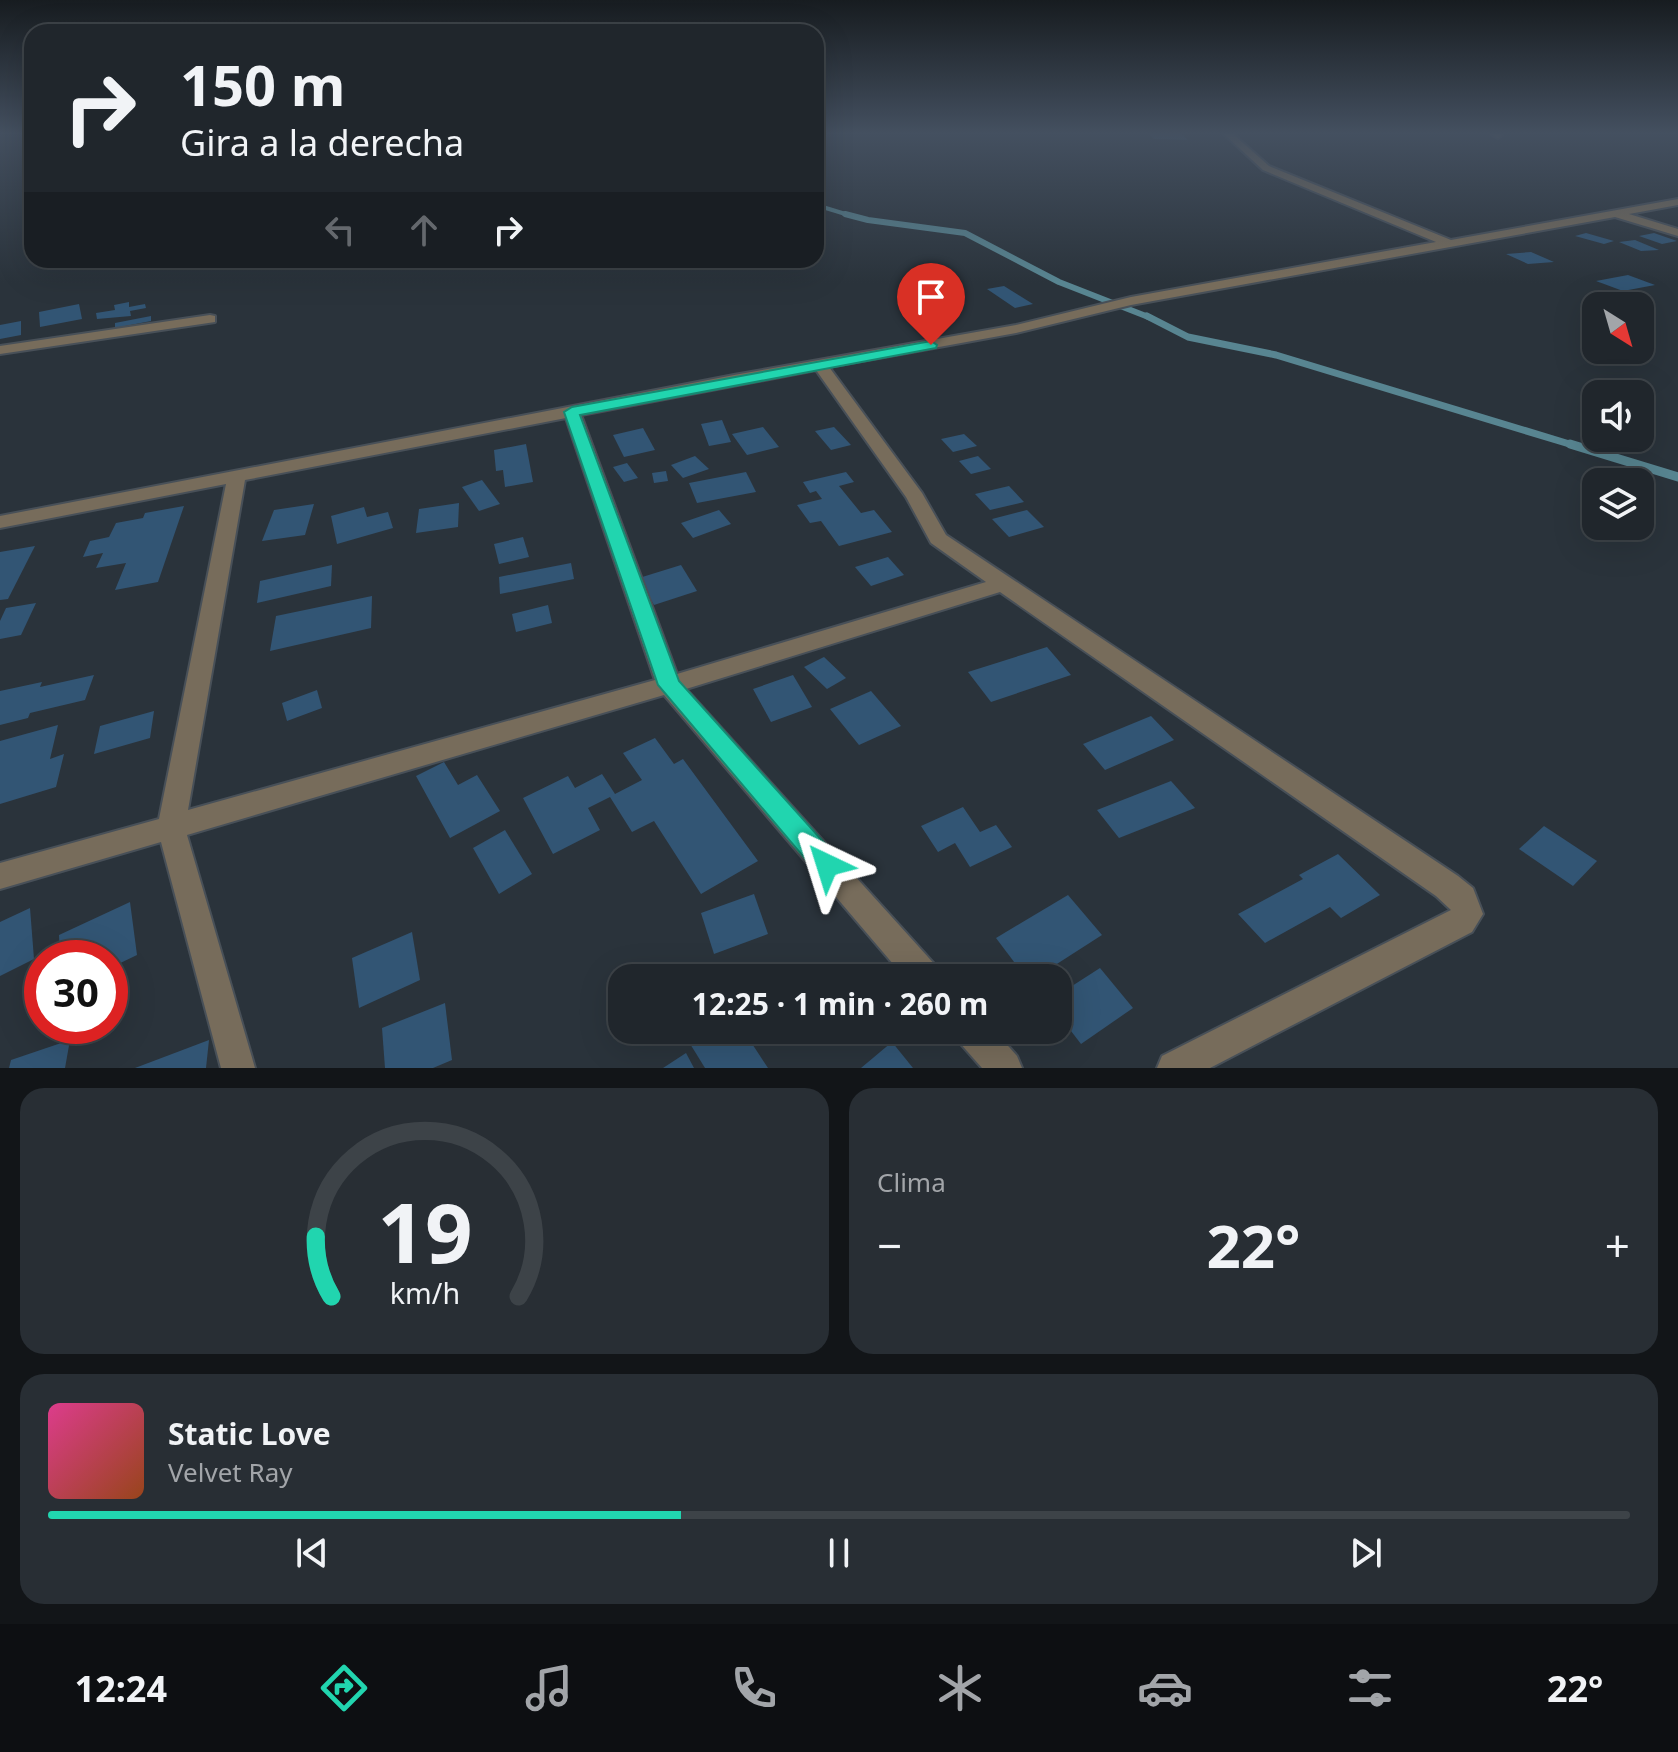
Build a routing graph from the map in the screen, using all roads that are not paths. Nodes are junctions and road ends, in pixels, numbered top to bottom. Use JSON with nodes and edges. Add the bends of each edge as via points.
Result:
{"nodes":[{"id":1,"x":1305,"y":184,"type":"edge"},
{"id":2,"x":1678,"y":202,"type":"edge"},
{"id":3,"x":1615,"y":214,"type":"junction"},
{"id":4,"x":1678,"y":233,"type":"edge"},
{"id":5,"x":1452,"y":244,"type":"junction"},
{"id":6,"x":210,"y":319,"type":"dead end"},
{"id":7,"x":0,"y":350,"type":"edge"},
{"id":8,"x":820,"y":365,"type":"junction"},
{"id":9,"x":572,"y":412,"type":"junction"},
{"id":10,"x":237,"y":476,"type":"junction"},
{"id":11,"x":0,"y":522,"type":"edge"},
{"id":12,"x":1005,"y":583,"type":"junction"},
{"id":13,"x":669,"y":685,"type":"junction"},
{"id":14,"x":171,"y":828,"type":"junction"},
{"id":15,"x":0,"y":876,"type":"edge"},
{"id":16,"x":914,"y":964,"type":"edge"},
{"id":17,"x":984,"y":1044,"type":"edge"},
{"id":18,"x":238,"y":1068,"type":"edge"},
{"id":19,"x":1005,"y":1068,"type":"edge"},
{"id":20,"x":1174,"y":1068,"type":"edge"}],
"edges":[{"from":1,"to":5,"type":"street"},
{"from":2,"to":3,"type":"street"},
{"from":3,"to":4,"type":"street"},
{"from":3,"to":5,"type":"street"},
{"from":5,"to":8,"type":"street","via":[[1110,305],[1016,329]]},
{"from":6,"to":7,"type":"street"},
{"from":8,"to":9,"type":"street"},
{"from":8,"to":12,"type":"street","via":[[915,497],[938,539]]},
{"from":9,"to":10,"type":"street"},
{"from":9,"to":13,"type":"street"},
{"from":10,"to":11,"type":"street"},
{"from":10,"to":14,"type":"street"},
{"from":12,"to":13,"type":"street"},
{"from":12,"to":20,"type":"street","via":[[1447,886],[1467,905],[1461,922]]},
{"from":13,"to":14,"type":"street"},
{"from":13,"to":16,"type":"street"},
{"from":14,"to":15,"type":"street"},
{"from":14,"to":18,"type":"street"},
{"from":17,"to":19,"type":"street"}]}
